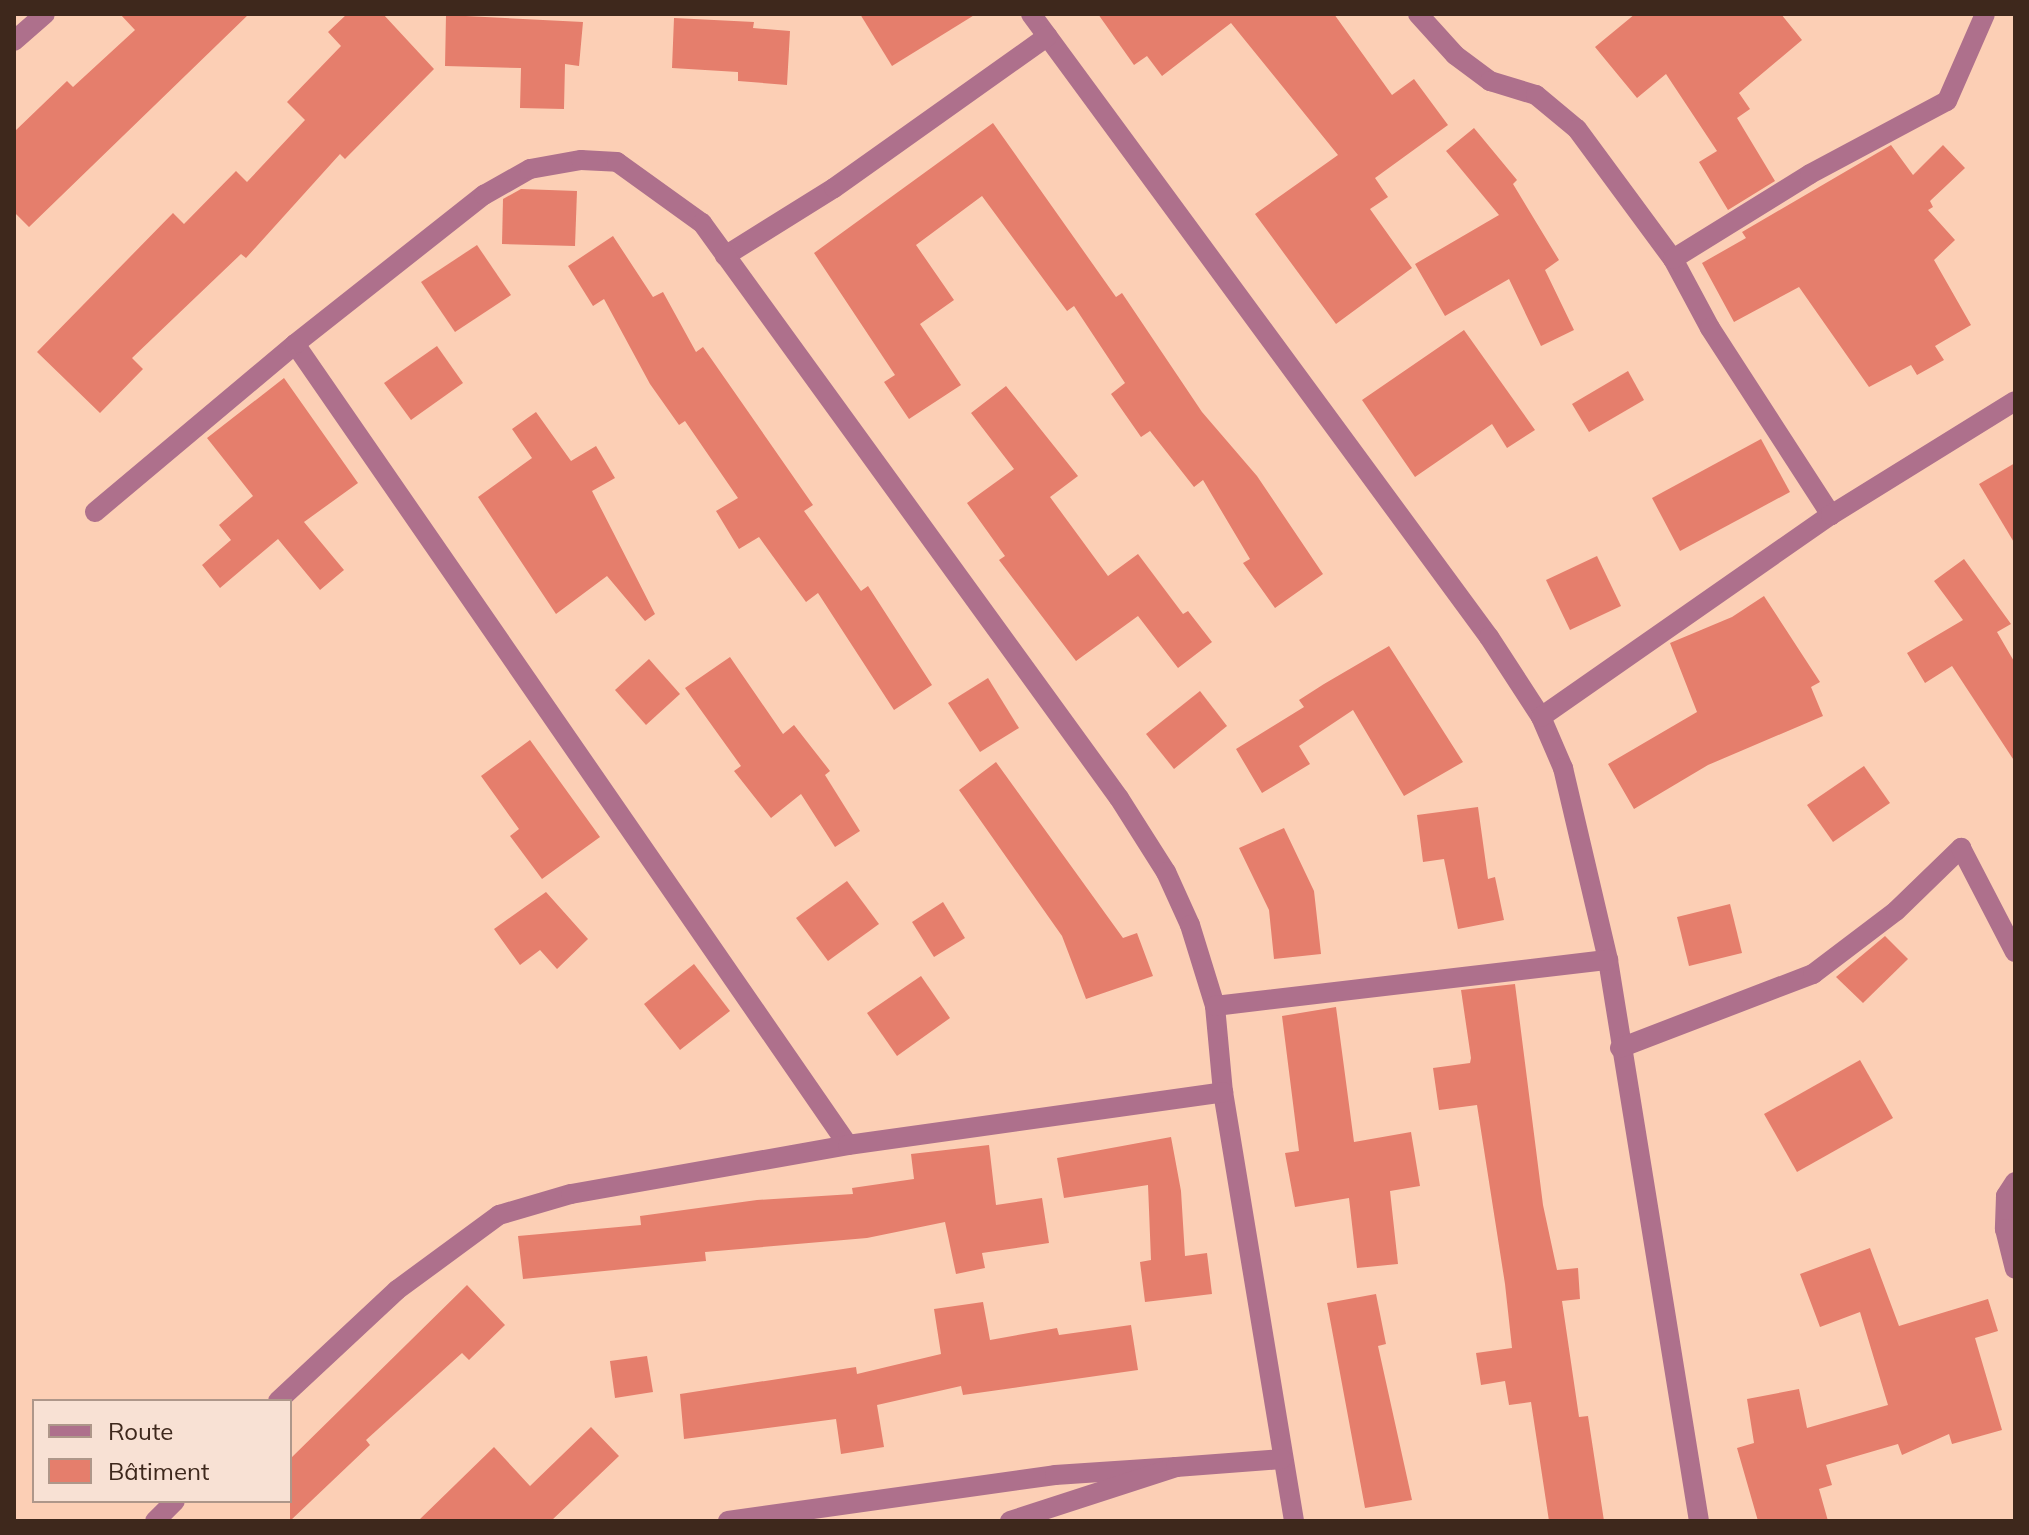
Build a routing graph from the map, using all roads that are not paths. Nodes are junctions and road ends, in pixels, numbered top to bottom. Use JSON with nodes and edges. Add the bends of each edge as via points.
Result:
{"nodes":[{"id":1,"x":45,"y":14,"type":"edge"},
{"id":2,"x":1031,"y":14,"type":"edge"},
{"id":3,"x":1418,"y":14,"type":"edge"},
{"id":4,"x":1985,"y":14,"type":"edge"},
{"id":5,"x":1048,"y":36,"type":"junction"},
{"id":6,"x":14,"y":41,"type":"edge"},
{"id":7,"x":725,"y":256,"type":"junction"},
{"id":8,"x":1673,"y":259,"type":"junction"},
{"id":9,"x":295,"y":344,"type":"junction"},
{"id":10,"x":2015,"y":401,"type":"edge"},
{"id":11,"x":95,"y":512,"type":"dead end"},
{"id":12,"x":1831,"y":515,"type":"junction"},
{"id":13,"x":1541,"y":717,"type":"junction"},
{"id":14,"x":2015,"y":952,"type":"edge"},
{"id":15,"x":1608,"y":960,"type":"junction"},
{"id":16,"x":1215,"y":1006,"type":"junction"},
{"id":17,"x":1620,"y":1048,"type":"junction"},
{"id":18,"x":1223,"y":1092,"type":"junction"},
{"id":19,"x":848,"y":1145,"type":"junction"},
{"id":20,"x":2015,"y":1182,"type":"edge"},
{"id":21,"x":2015,"y":1269,"type":"edge"},
{"id":22,"x":280,"y":1399,"type":"edge"},
{"id":23,"x":1282,"y":1459,"type":"junction"},
{"id":24,"x":1176,"y":1467,"type":"junction"},
{"id":25,"x":173,"y":1503,"type":"edge"},
{"id":26,"x":155,"y":1521,"type":"edge"},
{"id":27,"x":728,"y":1521,"type":"edge"},
{"id":28,"x":1010,"y":1521,"type":"edge"},
{"id":29,"x":1294,"y":1521,"type":"edge"},
{"id":30,"x":1699,"y":1521,"type":"edge"}],
"edges":[{"from":1,"to":6,"type":"street"},
{"from":2,"to":5,"type":"street"},
{"from":3,"to":8,"type":"street","via":[[1455,55],[1490,81],[1536,95],[1577,129]]},
{"from":4,"to":8,"type":"street","via":[[1947,101],[1810,174]]},
{"from":5,"to":7,"type":"street","via":[[834,188]]},
{"from":5,"to":13,"type":"street","via":[[1489,637]]},
{"from":7,"to":9,"type":"street","via":[[702,223],[617,162],[581,160],[530,169],[484,195]]},
{"from":7,"to":16,"type":"street","via":[[1119,798],[1166,872],[1190,925]]},
{"from":8,"to":12,"type":"street","via":[[1710,328]]},
{"from":9,"to":11,"type":"street"},
{"from":9,"to":19,"type":"street"},
{"from":10,"to":12,"type":"street"},
{"from":12,"to":13,"type":"street"},
{"from":13,"to":15,"type":"street","via":[[1563,768]]},
{"from":14,"to":17,"type":"street","via":[[1961,848],[1896,911],[1813,974]]},
{"from":15,"to":16,"type":"street"},
{"from":15,"to":17,"type":"street"},
{"from":16,"to":18,"type":"street"},
{"from":17,"to":30,"type":"street"},
{"from":18,"to":19,"type":"street"},
{"from":18,"to":23,"type":"street"},
{"from":19,"to":22,"type":"street","via":[[571,1194],[499,1215],[397,1290]]},
{"from":20,"to":21,"type":"street","via":[[2006,1196],[2005,1229]]},
{"from":23,"to":24,"type":"street"},
{"from":23,"to":29,"type":"street"},
{"from":24,"to":27,"type":"street","via":[[1055,1475]]},
{"from":24,"to":28,"type":"street"},
{"from":25,"to":26,"type":"street"}]}
